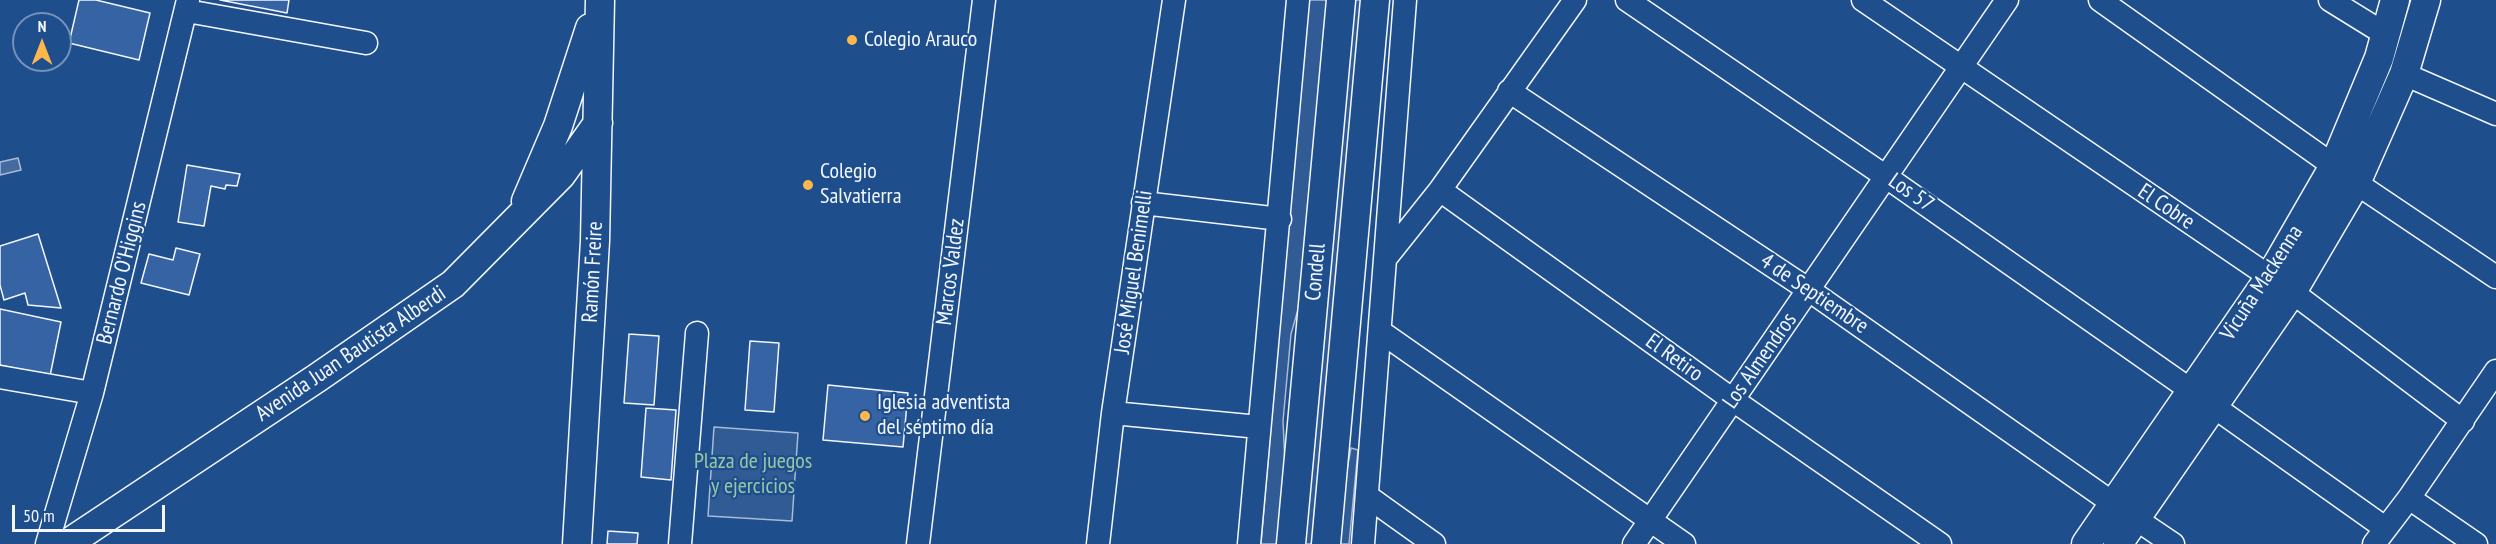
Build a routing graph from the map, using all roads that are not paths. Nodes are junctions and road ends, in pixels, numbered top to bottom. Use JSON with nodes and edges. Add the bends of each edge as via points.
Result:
{"nodes":[{"id":1,"x":595,"y":0,"type":"edge"},
{"id":2,"x":600,"y":0,"type":"edge"},
{"id":3,"x":984,"y":0,"type":"edge"},
{"id":4,"x":1174,"y":0,"type":"edge"},
{"id":5,"x":1298,"y":0,"type":"edge"},
{"id":6,"x":1341,"y":0,"type":"edge"},
{"id":7,"x":1375,"y":0,"type":"edge"},
{"id":8,"x":1406,"y":0,"type":"edge"},
{"id":9,"x":1575,"y":0,"type":"edge"},
{"id":10,"x":1627,"y":0,"type":"edge"},
{"id":11,"x":1863,"y":0,"type":"edge"},
{"id":12,"x":2007,"y":0,"type":"edge"},
{"id":13,"x":2100,"y":0,"type":"edge"},
{"id":14,"x":2330,"y":0,"type":"edge"},
{"id":15,"x":2395,"y":0,"type":"edge"},
{"id":16,"x":2426,"y":0,"type":"edge"},
{"id":17,"x":188,"y":5,"type":"edge"},
{"id":18,"x":2385,"y":34,"type":"junction"},
{"id":19,"x":366,"y":43,"type":"dead end"},
{"id":20,"x":1961,"y":68,"type":"junction"},
{"id":21,"x":2404,"y":74,"type":"junction"},
{"id":22,"x":1509,"y":92,"type":"junction"},
{"id":23,"x":2496,"y":114,"type":"edge"},
{"id":24,"x":598,"y":123,"type":"junction"},
{"id":25,"x":2345,"y":174,"type":"junction"},
{"id":26,"x":561,"y":175,"type":"junction"},
{"id":27,"x":1886,"y":176,"type":"junction"},
{"id":28,"x":596,"y":189,"type":"junction"},
{"id":29,"x":1440,"y":190,"type":"junction"},
{"id":30,"x":1143,"y":203,"type":"junction"},
{"id":31,"x":1280,"y":219,"type":"junction"},
{"id":32,"x":516,"y":222,"type":"junction"},
{"id":33,"x":1385,"y":259,"type":"junction"},
{"id":34,"x":2496,"y":277,"type":"edge"},
{"id":35,"x":2281,"y":284,"type":"junction"},
{"id":36,"x":1809,"y":290,"type":"junction"},
{"id":37,"x":1381,"y":332,"type":"junction"},
{"id":38,"x":697,"y":333,"type":"dead end"},
{"id":39,"x":2496,"y":372,"type":"edge"},
{"id":40,"x":0,"y":377,"type":"edge"},
{"id":41,"x":92,"y":393,"type":"junction"},
{"id":42,"x":2203,"y":398,"type":"junction"},
{"id":43,"x":1733,"y":400,"type":"junction"},
{"id":44,"x":1113,"y":413,"type":"junction"},
{"id":45,"x":2463,"y":420,"type":"junction"},
{"id":46,"x":1259,"y":427,"type":"junction"},
{"id":47,"x":1367,"y":496,"type":"junction"},
{"id":48,"x":2409,"y":498,"type":"junction"},
{"id":49,"x":2125,"y":511,"type":"junction"},
{"id":50,"x":1650,"y":521,"type":"junction"},
{"id":51,"x":2380,"y":536,"type":"edge"},
{"id":52,"x":74,"y":542,"type":"edge"},
{"id":53,"x":47,"y":544,"type":"edge"},
{"id":54,"x":577,"y":544,"type":"edge"},
{"id":55,"x":680,"y":544,"type":"edge"},
{"id":56,"x":918,"y":544,"type":"edge"},
{"id":57,"x":1098,"y":544,"type":"edge"},
{"id":58,"x":1249,"y":544,"type":"edge"},
{"id":59,"x":1291,"y":544,"type":"edge"},
{"id":60,"x":1326,"y":544,"type":"edge"},
{"id":61,"x":1363,"y":544,"type":"edge"},
{"id":62,"x":1434,"y":544,"type":"edge"},
{"id":63,"x":1635,"y":544,"type":"edge"},
{"id":64,"x":1684,"y":544,"type":"edge"},
{"id":65,"x":1940,"y":544,"type":"edge"},
{"id":66,"x":2086,"y":544,"type":"edge"},
{"id":67,"x":2118,"y":544,"type":"edge"},
{"id":68,"x":2173,"y":544,"type":"edge"},
{"id":69,"x":2476,"y":544,"type":"edge"}],
"edges":[{"from":1,"to":32,"type":"main road","via":[[589,32],[558,126]]},
{"from":2,"to":24,"type":"main road","name":"Ramón Freire"},
{"from":3,"to":56,"type":"street","name":"Marcos Valdez"},
{"from":4,"to":30,"type":"street","name":"José Miguel Benimelli"},
{"from":5,"to":31,"type":"street"},
{"from":6,"to":59,"type":"main road","name":"Condell"},
{"from":7,"to":60,"type":"main road","name":"Condell"},
{"from":8,"to":33,"type":"street"},
{"from":9,"to":22,"type":"street"},
{"from":10,"to":27,"type":"street","name":"Los 57"},
{"from":11,"to":20,"type":"street","name":"El Cobre"},
{"from":12,"to":20,"type":"street","name":"Los Almendros"},
{"from":13,"to":25,"type":"street"},
{"from":14,"to":18,"type":"street"},
{"from":15,"to":18,"type":"main road","name":"Vicuña Mackenna"},
{"from":16,"to":21,"type":"main road","name":"Vicuña Mackenna"},
{"from":17,"to":19,"type":"street"},
{"from":17,"to":41,"type":"street","name":"Bernardo O'Higgins"},
{"from":18,"to":25,"type":"main road","name":"Vicuña Mackenna"},
{"from":20,"to":27,"type":"street","name":"Los Almendros"},
{"from":20,"to":35,"type":"street","name":"El Cobre"},
{"from":21,"to":23,"type":"street"},
{"from":21,"to":25,"type":"main road","name":"Vicuña Mackenna"},
{"from":22,"to":29,"type":"street"},
{"from":22,"to":36,"type":"street","name":"4 de Septiembre"},
{"from":24,"to":26,"type":"main road","name":"Avenida Juan Bautista Alberdi"},
{"from":24,"to":28,"type":"main road","name":"Ramón Freire"},
{"from":25,"to":34,"type":"street"},
{"from":25,"to":35,"type":"main road","name":"Vicuña Mackenna"},
{"from":26,"to":28,"type":"main road"},
{"from":26,"to":32,"type":"main road","name":"Avenida Juan Bautista Alberdi"},
{"from":27,"to":36,"type":"street","name":"Los Almendros"},
{"from":27,"to":42,"type":"street","name":"Los 57"},
{"from":28,"to":54,"type":"main road","name":"Ramón Freire"},
{"from":29,"to":33,"type":"street"},
{"from":29,"to":43,"type":"street","name":"El Retiro"},
{"from":30,"to":31,"type":"street"},
{"from":30,"to":44,"type":"street","name":"José Miguel Benimelli"},
{"from":31,"to":46,"type":"street"},
{"from":32,"to":52,"type":"main road","name":"Avenida Juan Bautista Alberdi","via":[[453,285]]},
{"from":33,"to":37,"type":"street"},
{"from":35,"to":42,"type":"main road","name":"Vicuña Mackenna"},
{"from":35,"to":45,"type":"street","name":"El Cobre"},
{"from":36,"to":43,"type":"street","name":"Los Almendros"},
{"from":36,"to":49,"type":"street","name":"4 de Septiembre"},
{"from":37,"to":47,"type":"street"},
{"from":37,"to":50,"type":"street"},
{"from":38,"to":55,"type":"street"},
{"from":39,"to":45,"type":"street"},
{"from":40,"to":41,"type":"street"},
{"from":41,"to":53,"type":"street","name":"Bernardo O'Higgins"},
{"from":42,"to":49,"type":"main road","name":"Vicuña Mackenna"},
{"from":42,"to":51,"type":"street","name":"Los 57"},
{"from":43,"to":50,"type":"street","name":"Los Almendros"},
{"from":43,"to":65,"type":"street","name":"El Retiro"},
{"from":44,"to":46,"type":"street"},
{"from":44,"to":57,"type":"street","name":"José Miguel Benimelli"},
{"from":45,"to":48,"type":"street"},
{"from":46,"to":58,"type":"street"},
{"from":47,"to":61,"type":"street"},
{"from":47,"to":62,"type":"street"},
{"from":48,"to":51,"type":"street"},
{"from":48,"to":69,"type":"street"},
{"from":49,"to":66,"type":"main road","name":"Vicuña Mackenna"},
{"from":49,"to":67,"type":"main road","name":"Vicuña Mackenna"},
{"from":49,"to":68,"type":"street","name":"4 de Septiembre"},
{"from":50,"to":63,"type":"street","name":"Los Almendros"},
{"from":50,"to":64,"type":"street"}]}
